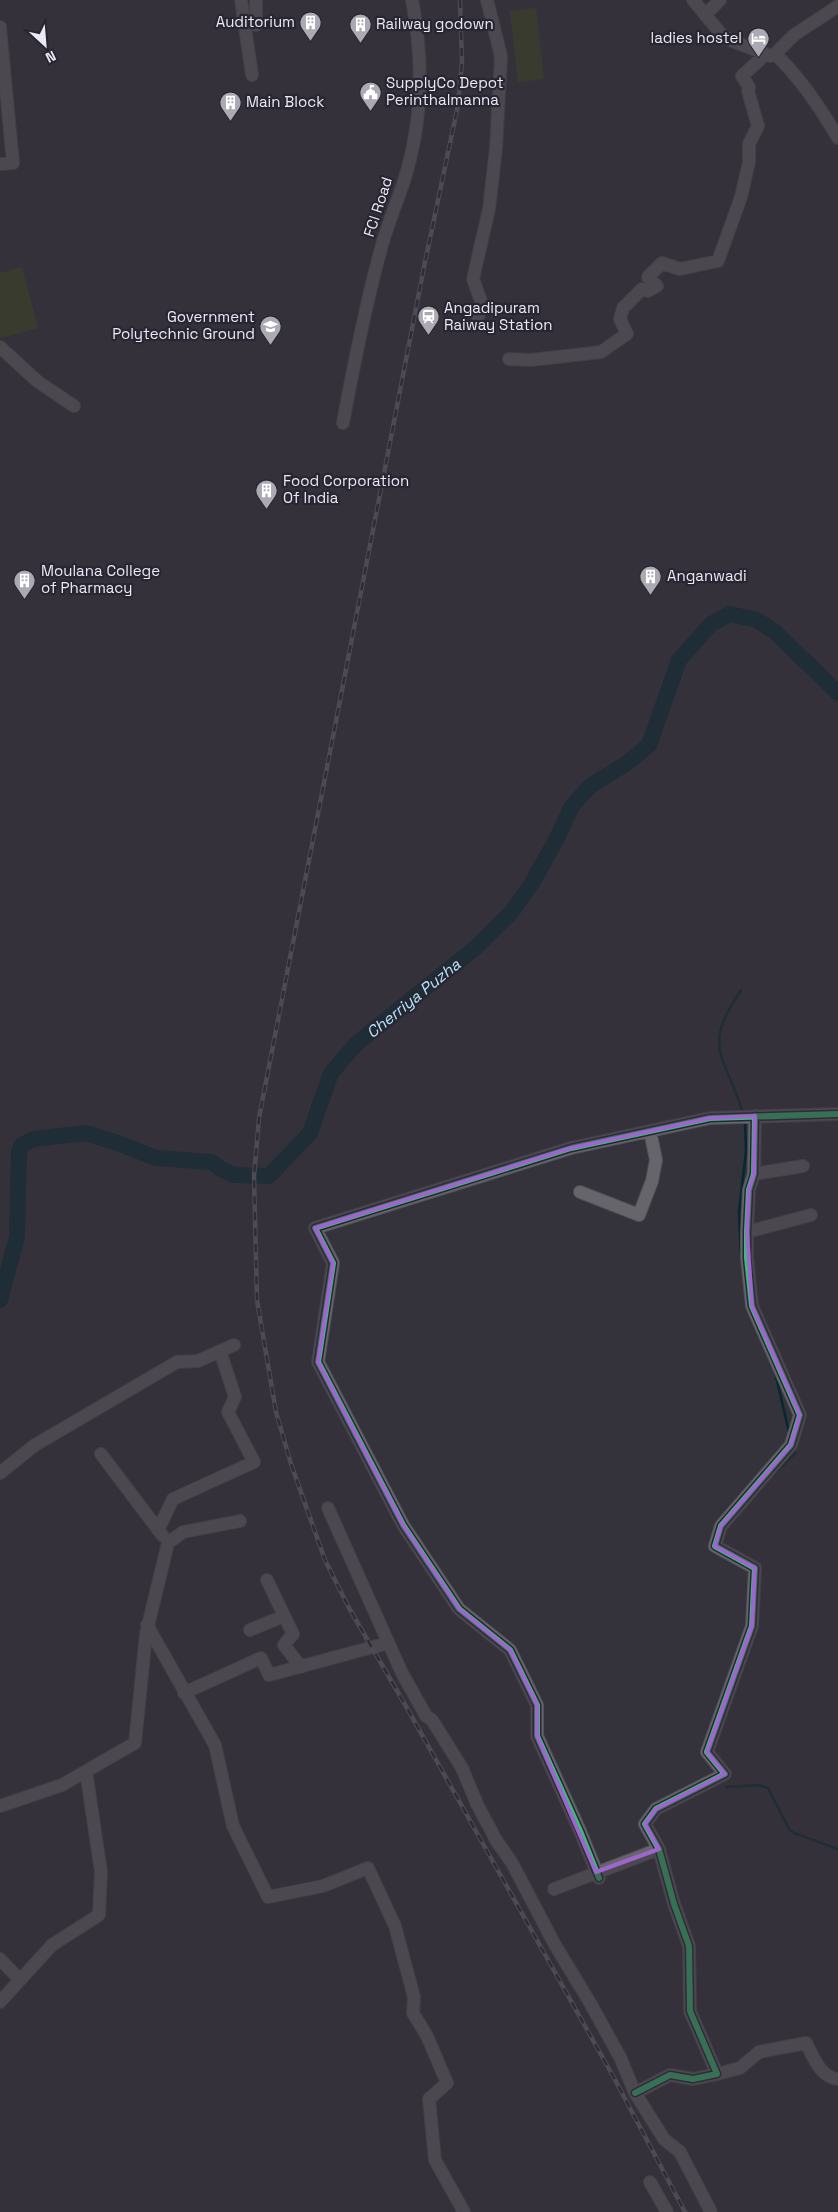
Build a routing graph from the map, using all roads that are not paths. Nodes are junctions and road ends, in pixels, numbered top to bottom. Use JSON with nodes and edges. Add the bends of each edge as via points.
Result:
{"nodes":[{"id":1,"x":241,"y":0,"type":"edge"},
{"id":2,"x":256,"y":0,"type":"edge"},
{"id":3,"x":412,"y":0,"type":"edge"},
{"id":4,"x":487,"y":0,"type":"edge"},
{"id":5,"x":692,"y":0,"type":"edge"},
{"id":6,"x":720,"y":0,"type":"edge"},
{"id":7,"x":838,"y":6,"type":"edge"},
{"id":8,"x":705,"y":15,"type":"junction"},
{"id":9,"x":256,"y":25,"type":"dead end"},
{"id":10,"x":0,"y":26,"type":"edge"},
{"id":11,"x":1,"y":41,"type":"edge"},
{"id":12,"x":771,"y":54,"type":"junction"},
{"id":13,"x":252,"y":75,"type":"dead end"},
{"id":14,"x":838,"y":138,"type":"edge"},
{"id":15,"x":0,"y":164,"type":"edge"},
{"id":16,"x":478,"y":317,"type":"dead end"},
{"id":17,"x":0,"y":347,"type":"edge"},
{"id":18,"x":509,"y":358,"type":"dead end"},
{"id":19,"x":74,"y":406,"type":"dead end"},
{"id":20,"x":343,"y":423,"type":"dead end"},
{"id":21,"x":838,"y":1114,"type":"edge"},
{"id":22,"x":755,"y":1116,"type":"junction"},
{"id":23,"x":650,"y":1131,"type":"junction"},
{"id":24,"x":803,"y":1166,"type":"dead end"},
{"id":25,"x":754,"y":1174,"type":"junction"},
{"id":26,"x":580,"y":1192,"type":"dead end"},
{"id":27,"x":811,"y":1216,"type":"dead end"},
{"id":28,"x":747,"y":1232,"type":"junction"},
{"id":29,"x":234,"y":1344,"type":"dead end"},
{"id":30,"x":220,"y":1351,"type":"junction"},
{"id":31,"x":100,"y":1454,"type":"dead end"},
{"id":32,"x":0,"y":1473,"type":"edge"},
{"id":33,"x":328,"y":1508,"type":"dead end"},
{"id":34,"x":240,"y":1521,"type":"dead end"},
{"id":35,"x":158,"y":1530,"type":"junction"},
{"id":36,"x":168,"y":1543,"type":"junction"},
{"id":37,"x":267,"y":1580,"type":"dead end"},
{"id":38,"x":284,"y":1616,"type":"junction"},
{"id":39,"x":148,"y":1625,"type":"junction"},
{"id":40,"x":250,"y":1630,"type":"dead end"},
{"id":41,"x":388,"y":1643,"type":"junction"},
{"id":42,"x":301,"y":1667,"type":"junction"},
{"id":43,"x":184,"y":1693,"type":"junction"},
{"id":44,"x":86,"y":1771,"type":"junction"},
{"id":45,"x":0,"y":1806,"type":"edge"},
{"id":46,"x":659,"y":1849,"type":"junction"},
{"id":47,"x":597,"y":1875,"type":"junction"},
{"id":48,"x":554,"y":1889,"type":"dead end"},
{"id":49,"x":0,"y":1959,"type":"edge"},
{"id":50,"x":19,"y":1979,"type":"junction"},
{"id":51,"x":0,"y":2002,"type":"edge"},
{"id":52,"x":717,"y":2074,"type":"junction"},
{"id":53,"x":838,"y":2079,"type":"edge"},
{"id":54,"x":635,"y":2093,"type":"junction"},
{"id":55,"x":650,"y":2182,"type":"dead end"},
{"id":56,"x":464,"y":2212,"type":"edge"},
{"id":57,"x":668,"y":2212,"type":"edge"},
{"id":58,"x":711,"y":2212,"type":"edge"}],
"edges":[{"from":1,"to":13,"type":"street"},
{"from":2,"to":9,"type":"street"},
{"from":3,"to":20,"type":"street","name":"FCI Road","via":[[421,76],[418,118],[403,183],[382,247]]},
{"from":4,"to":16,"type":"street","via":[[501,56],[489,209],[473,279],[482,304]]},
{"from":5,"to":8,"type":"street"},
{"from":6,"to":8,"type":"street"},
{"from":7,"to":12,"type":"street"},
{"from":8,"to":12,"type":"street","via":[[722,35],[732,41]]},
{"from":10,"to":11,"type":"street"},
{"from":11,"to":15,"type":"street","via":[[13,163]]},
{"from":12,"to":14,"type":"street","via":[[794,72]]},
{"from":12,"to":18,"type":"street","via":[[742,76],[758,126],[749,144],[749,162],[741,197],[718,261],[680,270],[662,263],[648,277],[657,286],[648,291],[642,289],[624,308],[620,319],[627,334],[601,352],[531,360]]},
{"from":17,"to":19,"type":"street","via":[[37,381]]},
{"from":21,"to":22,"type":"street"},
{"from":22,"to":23,"type":"street","via":[[710,1118]]},
{"from":22,"to":25,"type":"street"},
{"from":23,"to":26,"type":"street","via":[[656,1160],[639,1215]]},
{"from":23,"to":47,"type":"street","via":[[571,1148],[316,1228],[333,1263],[318,1362],[403,1524],[459,1609],[510,1650],[537,1705],[537,1736]]},
{"from":24,"to":25,"type":"street"},
{"from":25,"to":28,"type":"street","via":[[749,1190]]},
{"from":27,"to":28,"type":"street"},
{"from":28,"to":46,"type":"street","via":[[752,1306],[800,1415],[791,1445],[721,1526],[715,1546],[755,1568],[752,1626],[707,1752],[725,1774],[656,1809],[645,1824]]},
{"from":29,"to":30,"type":"street"},
{"from":30,"to":32,"type":"street","via":[[198,1361],[176,1362],[34,1446]]},
{"from":30,"to":35,"type":"street","via":[[235,1397],[228,1412],[254,1462],[173,1500]]},
{"from":31,"to":35,"type":"street"},
{"from":33,"to":41,"type":"street"},
{"from":34,"to":36,"type":"street","via":[[183,1532]]},
{"from":35,"to":36,"type":"street"},
{"from":36,"to":39,"type":"street"},
{"from":37,"to":38,"type":"street"},
{"from":38,"to":40,"type":"street"},
{"from":38,"to":42,"type":"street","via":[[293,1634],[284,1646]]},
{"from":39,"to":43,"type":"street"},
{"from":39,"to":44,"type":"street","via":[[135,1743]]},
{"from":41,"to":42,"type":"street"},
{"from":41,"to":54,"type":"street","via":[[426,1716],[432,1720],[462,1768],[481,1811],[620,2057]]},
{"from":42,"to":43,"type":"street","via":[[269,1676],[260,1658]]},
{"from":43,"to":56,"type":"street","via":[[215,1745],[233,1826],[268,1897],[323,1886],[368,1868],[395,1926],[414,1997],[413,2012],[447,2083],[429,2099],[431,2135],[435,2160]]},
{"from":44,"to":45,"type":"street","via":[[62,1785]]},
{"from":44,"to":50,"type":"street","via":[[101,1872],[99,1915],[52,1946]]},
{"from":46,"to":47,"type":"street"},
{"from":46,"to":52,"type":"street","via":[[689,1946],[690,2011]]},
{"from":47,"to":48,"type":"street"},
{"from":49,"to":50,"type":"street"},
{"from":50,"to":51,"type":"street"},
{"from":52,"to":53,"type":"street","via":[[740,2068],[759,2052],[806,2043],[818,2068]]},
{"from":52,"to":54,"type":"street","via":[[693,2079],[670,2074]]},
{"from":54,"to":58,"type":"street","via":[[664,2139],[680,2152]]},
{"from":55,"to":57,"type":"street"}]}
